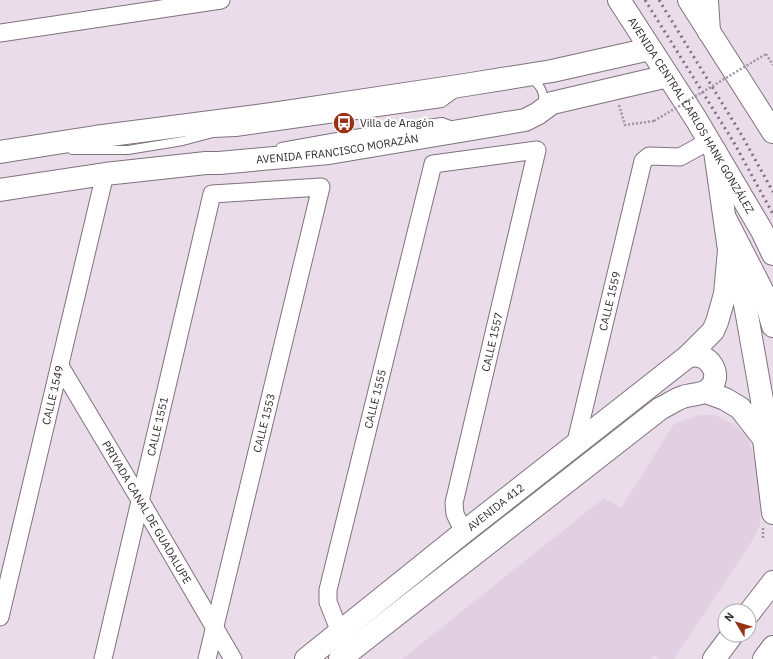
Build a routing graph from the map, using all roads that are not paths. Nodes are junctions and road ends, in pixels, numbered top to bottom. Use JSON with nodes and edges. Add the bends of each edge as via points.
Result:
{"nodes":[{"id":1,"x":221,"y":0,"type":"edge"},
{"id":2,"x":619,"y":0,"type":"edge"},
{"id":3,"x":689,"y":0,"type":"edge"},
{"id":4,"x":707,"y":0,"type":"edge"},
{"id":5,"x":709,"y":32,"type":"junction"},
{"id":6,"x":0,"y":34,"type":"edge"},
{"id":7,"x":650,"y":49,"type":"junction"},
{"id":8,"x":552,"y":71,"type":"junction"},
{"id":9,"x":521,"y":75,"type":"junction"},
{"id":10,"x":668,"y":76,"type":"junction"},
{"id":11,"x":465,"y":85,"type":"junction"},
{"id":12,"x":552,"y":103,"type":"junction"},
{"id":13,"x":525,"y":120,"type":"junction"},
{"id":14,"x":460,"y":131,"type":"junction"},
{"id":15,"x":773,"y":132,"type":"edge"},
{"id":16,"x":712,"y":146,"type":"junction"},
{"id":17,"x":537,"y":150,"type":"joint"},
{"id":18,"x":66,"y":151,"type":"dead end"},
{"id":19,"x":0,"y":152,"type":"edge"},
{"id":20,"x":206,"y":163,"type":"junction"},
{"id":21,"x":76,"y":170,"type":"dead end"},
{"id":22,"x":105,"y":174,"type":"junction"},
{"id":23,"x":321,"y":188,"type":"joint"},
{"id":24,"x":0,"y":190,"type":"edge"},
{"id":25,"x":725,"y":218,"type":"junction"},
{"id":26,"x":729,"y":250,"type":"junction"},
{"id":27,"x":773,"y":254,"type":"edge"},
{"id":28,"x":773,"y":326,"type":"edge"},
{"id":29,"x":688,"y":357,"type":"junction"},
{"id":30,"x":60,"y":366,"type":"junction"},
{"id":31,"x":706,"y":392,"type":"junction"},
{"id":32,"x":764,"y":440,"type":"junction"},
{"id":33,"x":575,"y":446,"type":"junction"},
{"id":34,"x":140,"y":500,"type":"junction"},
{"id":35,"x":773,"y":513,"type":"edge"},
{"id":36,"x":464,"y":532,"type":"junction"},
{"id":37,"x":773,"y":582,"type":"edge"},
{"id":38,"x":757,"y":603,"type":"edge"},
{"id":39,"x":0,"y":617,"type":"edge"},
{"id":40,"x":215,"y":628,"type":"junction"},
{"id":41,"x":340,"y":632,"type":"junction"},
{"id":42,"x":726,"y":643,"type":"edge"},
{"id":43,"x":773,"y":647,"type":"edge"},
{"id":44,"x":103,"y":659,"type":"edge"},
{"id":45,"x":207,"y":659,"type":"edge"},
{"id":46,"x":233,"y":659,"type":"edge"},
{"id":47,"x":306,"y":659,"type":"edge"},
{"id":48,"x":340,"y":659,"type":"edge"},
{"id":49,"x":714,"y":659,"type":"edge"},
{"id":50,"x":764,"y":659,"type":"edge"}],
"edges":[{"from":1,"to":6,"type":"street"},
{"from":2,"to":7,"type":"main road","name":"AVENIDA CENTRAL CARLOS HANK GONZÁLEZ"},
{"from":3,"to":5,"type":"main road"},
{"from":4,"to":5,"type":"main road"},
{"from":5,"to":15,"type":"main road"},
{"from":7,"to":8,"type":"main road"},
{"from":7,"to":10,"type":"main road","name":"AVENIDA CENTRAL CARLOS HANK GONZÁLEZ"},
{"from":8,"to":9,"type":"main road"},
{"from":8,"to":12,"type":"main road"},
{"from":9,"to":11,"type":"main road"},
{"from":9,"to":13,"type":"lane","via":[[538,82],[543,92],[542,104]]},
{"from":10,"to":12,"type":"main road","name":"AVENIDA FRANCISCO MORAZÁN"},
{"from":10,"to":16,"type":"main road","name":"AVENIDA CENTRAL CARLOS HANK GONZÁLEZ"},
{"from":11,"to":18,"type":"lane","via":[[442,103],[213,133],[144,149]]},
{"from":11,"to":19,"type":"main road"},
{"from":12,"to":13,"type":"main road","name":"AVENIDA FRANCISCO MORAZÁN"},
{"from":13,"to":14,"type":"main road","name":"AVENIDA FRANCISCO MORAZÁN"},
{"from":14,"to":20,"type":"main road","name":"AVENIDA FRANCISCO MORAZÁN","via":[[329,153]]},
{"from":14,"to":20,"type":"lane","via":[[452,124],[442,122],[354,134],[226,157]]},
{"from":16,"to":25,"type":"main road"},
{"from":16,"to":27,"type":"main road","name":"AVENIDA CENTRAL CARLOS HANK GONZÁLEZ"},
{"from":16,"to":33,"type":"street","name":"CALLE 1559","via":[[680,157],[653,156],[646,158],[641,165]]},
{"from":17,"to":36,"type":"street","name":"CALLE 1557","via":[[454,502],[455,514]]},
{"from":17,"to":41,"type":"street","name":"CALLE 1555","via":[[433,164],[328,590],[328,602]]},
{"from":20,"to":22,"type":"main road","name":"AVENIDA FRANCISCO MORAZÁN"},
{"from":21,"to":22,"type":"lane"},
{"from":22,"to":24,"type":"main road","name":"AVENIDA FRANCISCO MORAZÁN"},
{"from":22,"to":30,"type":"street","name":"CALLE 1549"},
{"from":23,"to":34,"type":"street","name":"CALLE 1551","via":[[212,194]]},
{"from":23,"to":40,"type":"street","name":"CALLE 1553"},
{"from":25,"to":26,"type":"main road"},
{"from":25,"to":28,"type":"main road","via":[[763,292]]},
{"from":26,"to":29,"type":"main road","name":"AVENIDA 412","via":[[725,294],[717,322],[713,331]]},
{"from":26,"to":32,"type":"main road","via":[[745,304],[762,400]]},
{"from":29,"to":31,"type":"main road","via":[[700,355],[713,367],[714,380]]},
{"from":29,"to":33,"type":"main road","name":"AVENIDA 412"},
{"from":30,"to":34,"type":"street","name":"PRIVADA CANAL DE GUADALUPE"},
{"from":30,"to":39,"type":"street","name":"CALLE 1549"},
{"from":31,"to":32,"type":"main road","via":[[740,408]]},
{"from":31,"to":48,"type":"main road","via":[[683,397],[661,408]]},
{"from":32,"to":35,"type":"main road"},
{"from":33,"to":36,"type":"main road","name":"AVENIDA 412"},
{"from":34,"to":40,"type":"street","name":"PRIVADA CANAL DE GUADALUPE"},
{"from":34,"to":44,"type":"street","name":"CALLE 1551"},
{"from":36,"to":41,"type":"main road","name":"AVENIDA 412"},
{"from":37,"to":38,"type":"main road"},
{"from":40,"to":45,"type":"street","name":"CALLE 1553"},
{"from":40,"to":46,"type":"street","name":"PRIVADA CANAL DE GUADALUPE"},
{"from":41,"to":47,"type":"main road","name":"AVENIDA 412"},
{"from":42,"to":49,"type":"main road"},
{"from":43,"to":50,"type":"main road"}]}
